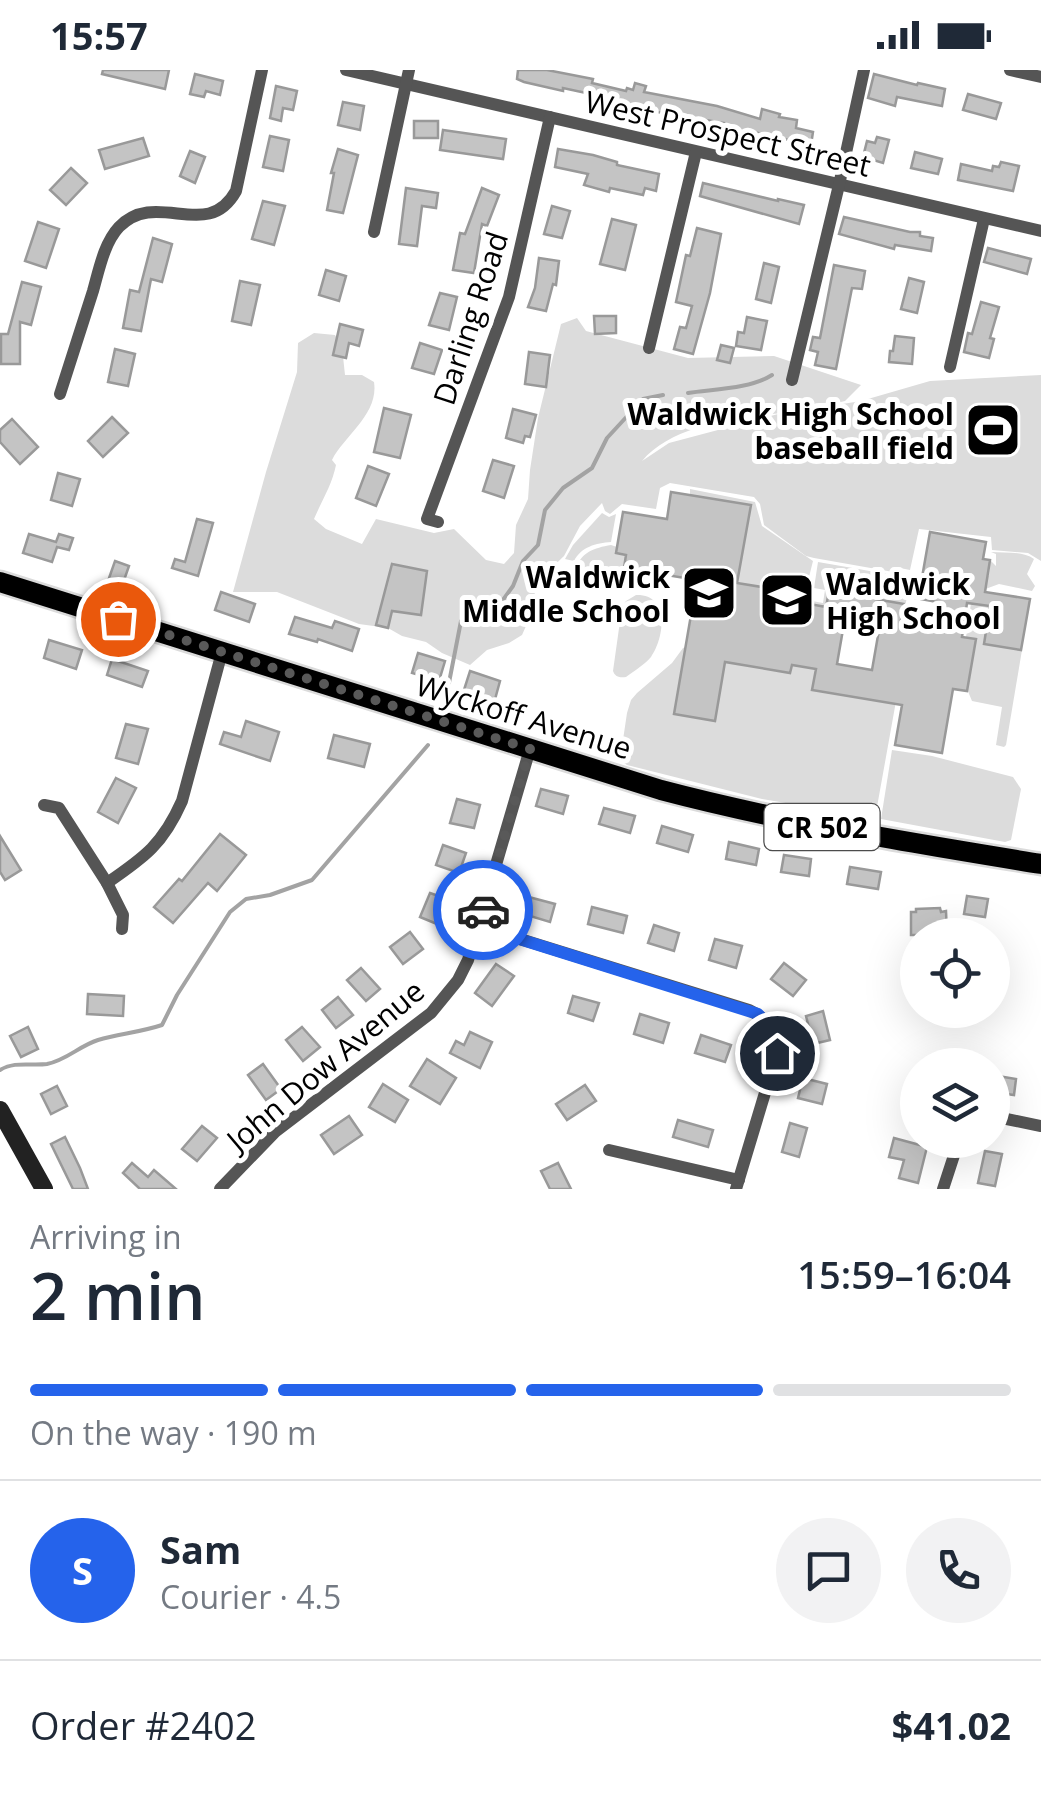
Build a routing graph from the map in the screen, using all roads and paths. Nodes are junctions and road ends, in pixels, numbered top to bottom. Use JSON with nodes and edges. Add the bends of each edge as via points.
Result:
{"nodes":[{"id":1,"x":262,"y":70,"type":"edge"},
{"id":2,"x":346,"y":70,"type":"edge"},
{"id":3,"x":864,"y":70,"type":"edge"},
{"id":4,"x":1010,"y":70,"type":"edge"},
{"id":5,"x":407,"y":77,"type":"edge"},
{"id":6,"x":1041,"y":77,"type":"edge"},
{"id":7,"x":550,"y":118,"type":"junction"},
{"id":8,"x":696,"y":152,"type":"junction"},
{"id":9,"x":839,"y":185,"type":"junction"},
{"id":10,"x":984,"y":218,"type":"junction"},
{"id":11,"x":1041,"y":231,"type":"edge"},
{"id":12,"x":374,"y":232,"type":"dead end"},
{"id":13,"x":649,"y":348,"type":"dead end"},
{"id":14,"x":950,"y":367,"type":"dead end"},
{"id":15,"x":792,"y":380,"type":"dead end"},
{"id":16,"x":60,"y":394,"type":"dead end"},
{"id":17,"x":438,"y":522,"type":"dead end"},
{"id":18,"x":0,"y":582,"type":"edge"},
{"id":19,"x":222,"y":652,"type":"junction"},
{"id":20,"x":530,"y":749,"type":"junction"},
{"id":21,"x":44,"y":805,"type":"dead end"},
{"id":22,"x":1041,"y":864,"type":"edge"},
{"id":23,"x":107,"y":883,"type":"junction"},
{"id":24,"x":478,"y":926,"type":"junction"},
{"id":25,"x":122,"y":929,"type":"dead end"},
{"id":26,"x":0,"y":1110,"type":"edge"},
{"id":27,"x":1010,"y":1120,"type":"edge"},
{"id":28,"x":1041,"y":1126,"type":"edge"},
{"id":29,"x":609,"y":1150,"type":"dead end"},
{"id":30,"x":953,"y":1158,"type":"edge"},
{"id":31,"x":737,"y":1184,"type":"edge"},
{"id":32,"x":44,"y":1189,"type":"edge"},
{"id":33,"x":220,"y":1189,"type":"edge"},
{"id":34,"x":944,"y":1189,"type":"edge"}],
"edges":[{"from":1,"to":16,"type":"street","via":[[230,202],[203,216],[149,211],[116,230]]},
{"from":2,"to":5,"type":"street","name":"West Prospect Street"},
{"from":3,"to":9,"type":"street"},
{"from":4,"to":6,"type":"street"},
{"from":5,"to":7,"type":"street","name":"West Prospect Street"},
{"from":5,"to":12,"type":"street"},
{"from":7,"to":8,"type":"street","name":"West Prospect Street"},
{"from":7,"to":17,"type":"street","name":"Darling Road","via":[[509,297],[427,519]]},
{"from":8,"to":9,"type":"street","name":"West Prospect Street"},
{"from":8,"to":13,"type":"street"},
{"from":9,"to":10,"type":"street","name":"West Prospect Street"},
{"from":9,"to":15,"type":"street"},
{"from":10,"to":11,"type":"street","name":"West Prospect Street"},
{"from":10,"to":14,"type":"street"},
{"from":18,"to":19,"type":"main road","name":"Wyckoff Avenue","number":"CR 502"},
{"from":19,"to":20,"type":"main road","name":"Wyckoff Avenue","number":"CR 502"},
{"from":19,"to":23,"type":"street","via":[[174,821],[145,857]]},
{"from":20,"to":22,"type":"main road","name":"Wyckoff Avenue","number":"CR 502","via":[[735,810]]},
{"from":20,"to":24,"type":"street","name":"John Dow Avenue"},
{"from":21,"to":23,"type":"street","via":[[60,808]]},
{"from":23,"to":25,"type":"street","via":[[123,914]]},
{"from":24,"to":31,"type":"street","via":[[749,1010],[766,1021],[777,1053]]},
{"from":24,"to":33,"type":"street","name":"John Dow Avenue","via":[[458,980],[431,1013],[275,1132]]},
{"from":26,"to":32,"type":"main road"},
{"from":27,"to":28,"type":"street"},
{"from":29,"to":31,"type":"street"},
{"from":30,"to":34,"type":"street"}]}
